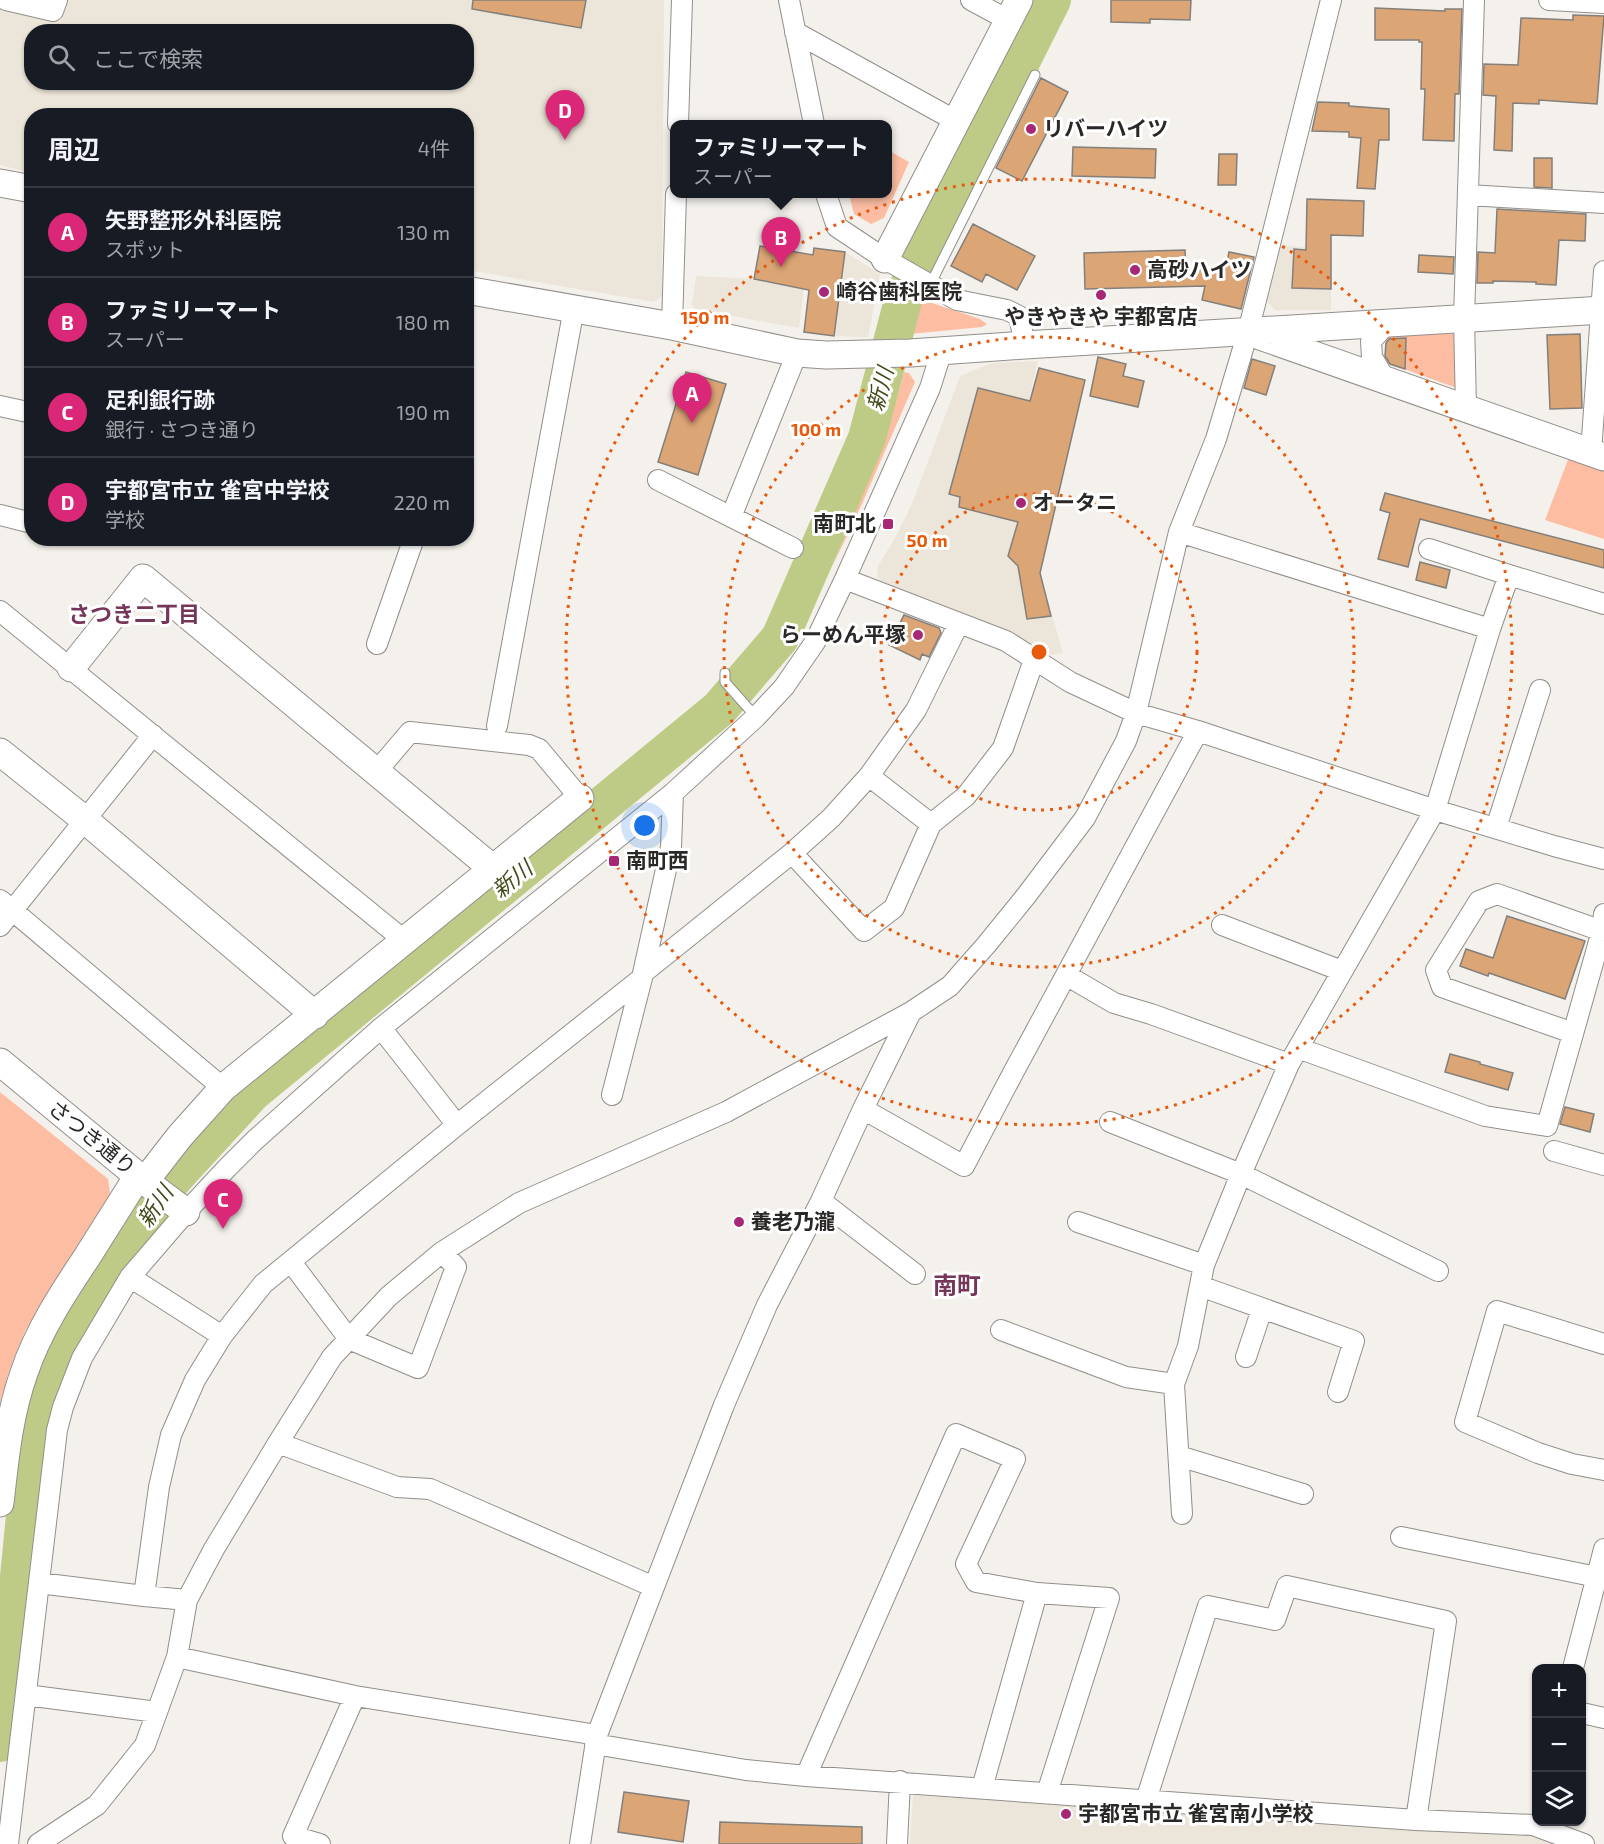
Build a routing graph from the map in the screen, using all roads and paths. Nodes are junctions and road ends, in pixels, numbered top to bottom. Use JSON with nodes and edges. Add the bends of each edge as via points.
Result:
{"nodes":[{"id":1,"x":6,"y":0,"type":"edge"},
{"id":2,"x":57,"y":0,"type":"edge"},
{"id":3,"x":682,"y":0,"type":"edge"},
{"id":4,"x":789,"y":0,"type":"edge"},
{"id":5,"x":971,"y":0,"type":"edge"},
{"id":6,"x":1331,"y":0,"type":"edge"},
{"id":7,"x":1474,"y":0,"type":"edge"},
{"id":8,"x":1549,"y":0,"type":"edge"},
{"id":9,"x":1604,"y":3,"type":"edge"},
{"id":10,"x":1013,"y":10,"type":"edge"},
{"id":11,"x":795,"y":32,"type":"junction"},
{"id":12,"x":1035,"y":75,"type":"dead end"},
{"id":13,"x":678,"y":120,"type":"edge"},
{"id":14,"x":813,"y":120,"type":"edge"},
{"id":15,"x":956,"y":121,"type":"junction"},
{"id":16,"x":0,"y":183,"type":"edge"},
{"id":17,"x":24,"y":188,"type":"edge"},
{"id":18,"x":1468,"y":195,"type":"junction"},
{"id":19,"x":676,"y":198,"type":"edge"},
{"id":20,"x":827,"y":198,"type":"edge"},
{"id":21,"x":1604,"y":203,"type":"edge"},
{"id":22,"x":885,"y":259,"type":"junction"},
{"id":23,"x":1604,"y":271,"type":"edge"},
{"id":24,"x":926,"y":283,"type":"junction"},
{"id":25,"x":474,"y":291,"type":"edge"},
{"id":26,"x":574,"y":309,"type":"junction"},
{"id":27,"x":1603,"y":310,"type":"edge"},
{"id":28,"x":1464,"y":318,"type":"junction"},
{"id":29,"x":1387,"y":323,"type":"junction"},
{"id":30,"x":672,"y":326,"type":"junction"},
{"id":31,"x":1248,"y":332,"type":"junction"},
{"id":32,"x":1025,"y":345,"type":"junction"},
{"id":33,"x":942,"y":350,"type":"junction"},
{"id":34,"x":797,"y":352,"type":"junction"},
{"id":35,"x":1386,"y":381,"type":"junction"},
{"id":36,"x":0,"y":405,"type":"edge"},
{"id":37,"x":1466,"y":409,"type":"junction"},
{"id":38,"x":24,"y":412,"type":"edge"},
{"id":39,"x":1598,"y":454,"type":"edge"},
{"id":40,"x":658,"y":480,"type":"dead end"},
{"id":41,"x":0,"y":514,"type":"edge"},
{"id":42,"x":731,"y":517,"type":"junction"},
{"id":43,"x":24,"y":521,"type":"edge"},
{"id":44,"x":1179,"y":532,"type":"junction"},
{"id":45,"x":411,"y":546,"type":"edge"},
{"id":46,"x":793,"y":548,"type":"dead end"},
{"id":47,"x":1429,"y":549,"type":"dead end"},
{"id":48,"x":1509,"y":575,"type":"junction"},
{"id":49,"x":845,"y":579,"type":"junction"},
{"id":50,"x":1604,"y":604,"type":"edge"},
{"id":51,"x":0,"y":611,"type":"edge"},
{"id":52,"x":959,"y":623,"type":"junction"},
{"id":53,"x":1490,"y":629,"type":"junction"},
{"id":54,"x":377,"y":644,"type":"dead end"},
{"id":55,"x":1034,"y":660,"type":"junction"},
{"id":56,"x":70,"y":668,"type":"junction"},
{"id":57,"x":725,"y":677,"type":"dead end"},
{"id":58,"x":1539,"y":690,"type":"dead end"},
{"id":59,"x":1136,"y":713,"type":"junction"},
{"id":60,"x":756,"y":717,"type":"junction"},
{"id":61,"x":497,"y":726,"type":"dead end"},
{"id":62,"x":1198,"y":731,"type":"junction"},
{"id":63,"x":153,"y":735,"type":"junction"},
{"id":64,"x":0,"y":752,"type":"edge"},
{"id":65,"x":376,"y":772,"type":"junction"},
{"id":66,"x":869,"y":776,"type":"junction"},
{"id":67,"x":673,"y":793,"type":"junction"},
{"id":68,"x":580,"y":798,"type":"joint"},
{"id":69,"x":1435,"y":810,"type":"junction"},
{"id":70,"x":85,"y":820,"type":"junction"},
{"id":71,"x":931,"y":824,"type":"junction"},
{"id":72,"x":1496,"y":828,"type":"junction"},
{"id":73,"x":792,"y":853,"type":"junction"},
{"id":74,"x":1604,"y":859,"type":"edge"},
{"id":75,"x":492,"y":868,"type":"junction"},
{"id":76,"x":6,"y":905,"type":"edge"},
{"id":77,"x":1603,"y":922,"type":"edge"},
{"id":78,"x":1222,"y":925,"type":"dead end"},
{"id":79,"x":0,"y":926,"type":"edge"},
{"id":80,"x":405,"y":941,"type":"junction"},
{"id":81,"x":1342,"y":971,"type":"junction"},
{"id":82,"x":642,"y":975,"type":"junction"},
{"id":83,"x":1066,"y":975,"type":"junction"},
{"id":84,"x":911,"y":1012,"type":"junction"},
{"id":85,"x":315,"y":1015,"type":"junction"},
{"id":86,"x":381,"y":1028,"type":"junction"},
{"id":87,"x":1573,"y":1033,"type":"junction"},
{"id":88,"x":1293,"y":1056,"type":"junction"},
{"id":89,"x":0,"y":1062,"type":"edge"},
{"id":90,"x":223,"y":1088,"type":"junction"},
{"id":91,"x":612,"y":1095,"type":"dead end"},
{"id":92,"x":864,"y":1109,"type":"junction"},
{"id":93,"x":1110,"y":1122,"type":"dead end"},
{"id":94,"x":457,"y":1125,"type":"junction"},
{"id":95,"x":1554,"y":1151,"type":"dead end"},
{"id":96,"x":1604,"y":1165,"type":"edge"},
{"id":97,"x":1241,"y":1174,"type":"junction"},
{"id":98,"x":159,"y":1192,"type":"junction"},
{"id":99,"x":821,"y":1201,"type":"junction"},
{"id":100,"x":1078,"y":1222,"type":"dead end"},
{"id":101,"x":442,"y":1252,"type":"junction"},
{"id":102,"x":291,"y":1262,"type":"junction"},
{"id":103,"x":1204,"y":1265,"type":"junction"},
{"id":104,"x":1438,"y":1271,"type":"dead end"},
{"id":105,"x":915,"y":1274,"type":"dead end"},
{"id":106,"x":130,"y":1277,"type":"junction"},
{"id":107,"x":1200,"y":1286,"type":"junction"},
{"id":108,"x":1262,"y":1309,"type":"junction"},
{"id":109,"x":1001,"y":1330,"type":"dead end"},
{"id":110,"x":222,"y":1336,"type":"junction"},
{"id":111,"x":349,"y":1339,"type":"junction"},
{"id":112,"x":1604,"y":1344,"type":"edge"},
{"id":113,"x":1246,"y":1357,"type":"dead end"},
{"id":114,"x":1174,"y":1384,"type":"junction"},
{"id":115,"x":1338,"y":1392,"type":"dead end"},
{"id":116,"x":278,"y":1443,"type":"junction"},
{"id":117,"x":3,"y":1455,"type":"edge"},
{"id":118,"x":1179,"y":1456,"type":"junction"},
{"id":119,"x":1604,"y":1470,"type":"edge"},
{"id":120,"x":1303,"y":1494,"type":"dead end"},
{"id":121,"x":0,"y":1503,"type":"edge"},
{"id":122,"x":1182,"y":1514,"type":"dead end"},
{"id":123,"x":1401,"y":1537,"type":"dead end"},
{"id":124,"x":1604,"y":1549,"type":"edge"},
{"id":125,"x":1597,"y":1577,"type":"junction"},
{"id":126,"x":39,"y":1584,"type":"junction"},
{"id":127,"x":654,"y":1587,"type":"junction"},
{"id":128,"x":1037,"y":1593,"type":"junction"},
{"id":129,"x":144,"y":1596,"type":"junction"},
{"id":130,"x":188,"y":1600,"type":"junction"},
{"id":131,"x":177,"y":1657,"type":"junction"},
{"id":132,"x":1574,"y":1664,"type":"edge"},
{"id":133,"x":26,"y":1695,"type":"junction"},
{"id":134,"x":355,"y":1696,"type":"junction"},
{"id":135,"x":157,"y":1712,"type":"junction"},
{"id":136,"x":1586,"y":1714,"type":"edge"},
{"id":137,"x":1604,"y":1718,"type":"edge"},
{"id":138,"x":596,"y":1740,"type":"junction"},
{"id":139,"x":806,"y":1776,"type":"junction"},
{"id":140,"x":900,"y":1781,"type":"junction"},
{"id":141,"x":982,"y":1788,"type":"junction"},
{"id":142,"x":1047,"y":1793,"type":"junction"},
{"id":143,"x":1146,"y":1800,"type":"junction"},
{"id":144,"x":1532,"y":1818,"type":"edge"},
{"id":145,"x":1416,"y":1820,"type":"junction"},
{"id":146,"x":1550,"y":1826,"type":"edge"},
{"id":147,"x":8,"y":1844,"type":"edge"},
{"id":148,"x":38,"y":1844,"type":"edge"},
{"id":149,"x":320,"y":1844,"type":"edge"},
{"id":150,"x":580,"y":1844,"type":"edge"},
{"id":151,"x":897,"y":1844,"type":"edge"},
{"id":152,"x":1584,"y":1844,"type":"edge"}],
"edges":[{"from":1,"to":2,"type":"street","via":[[53,11]]},
{"from":3,"to":13,"type":"street"},
{"from":4,"to":11,"type":"street"},
{"from":5,"to":10,"type":"street"},
{"from":6,"to":31,"type":"street"},
{"from":7,"to":18,"type":"street"},
{"from":8,"to":9,"type":"street"},
{"from":10,"to":15,"type":"street"},
{"from":11,"to":14,"type":"street"},
{"from":11,"to":15,"type":"street"},
{"from":12,"to":24,"type":"lane"},
{"from":15,"to":22,"type":"street"},
{"from":16,"to":17,"type":"street"},
{"from":18,"to":21,"type":"street"},
{"from":18,"to":28,"type":"street"},
{"from":19,"to":30,"type":"street"},
{"from":20,"to":22,"type":"street","via":[[837,227]]},
{"from":22,"to":24,"type":"street"},
{"from":23,"to":27,"type":"street"},
{"from":24,"to":32,"type":"street","via":[[957,300],[1019,316]]},
{"from":25,"to":26,"type":"street"},
{"from":26,"to":30,"type":"street"},
{"from":26,"to":61,"type":"street"},
{"from":27,"to":28,"type":"street"},
{"from":27,"to":39,"type":"street"},
{"from":28,"to":29,"type":"street"},
{"from":28,"to":37,"type":"street"},
{"from":29,"to":31,"type":"street"},
{"from":29,"to":35,"type":"street","via":[[1371,341],[1372,357]]},
{"from":30,"to":34,"type":"street"},
{"from":31,"to":32,"type":"street"},
{"from":31,"to":35,"type":"street"},
{"from":31,"to":44,"type":"street","via":[[1216,439]]},
{"from":32,"to":33,"type":"street"},
{"from":33,"to":34,"type":"street","via":[[870,355]]},
{"from":33,"to":49,"type":"street","via":[[930,388]]},
{"from":34,"to":42,"type":"street"},
{"from":35,"to":37,"type":"street"},
{"from":36,"to":38,"type":"street"},
{"from":37,"to":39,"type":"street"},
{"from":40,"to":42,"type":"street"},
{"from":41,"to":43,"type":"street"},
{"from":42,"to":46,"type":"street"},
{"from":44,"to":53,"type":"street"},
{"from":44,"to":59,"type":"street"},
{"from":45,"to":54,"type":"street"},
{"from":47,"to":48,"type":"street"},
{"from":48,"to":50,"type":"street"},
{"from":48,"to":53,"type":"street"},
{"from":49,"to":52,"type":"street"},
{"from":49,"to":60,"type":"street","via":[[815,642],[784,687]]},
{"from":51,"to":56,"type":"street"},
{"from":52,"to":55,"type":"street","via":[[1006,641]]},
{"from":52,"to":66,"type":"street","via":[[916,710]]},
{"from":53,"to":69,"type":"street"},
{"from":55,"to":59,"type":"street"},
{"from":55,"to":71,"type":"street","via":[[1003,748],[966,796]]},
{"from":56,"to":63,"type":"street"},
{"from":56,"to":65,"type":"street","via":[[142,578]]},
{"from":57,"to":60,"type":"lane"},
{"from":58,"to":72,"type":"street"},
{"from":59,"to":62,"type":"street"},
{"from":59,"to":84,"type":"street","via":[[1126,741],[1085,818],[950,986]]},
{"from":60,"to":67,"type":"street"},
{"from":62,"to":69,"type":"street"},
{"from":62,"to":83,"type":"street"},
{"from":63,"to":70,"type":"street"},
{"from":63,"to":80,"type":"street"},
{"from":64,"to":70,"type":"street"},
{"from":65,"to":68,"type":"street","via":[[410,732],[530,745],[539,749]]},
{"from":65,"to":75,"type":"street"},
{"from":66,"to":71,"type":"street"},
{"from":66,"to":73,"type":"street"},
{"from":67,"to":82,"type":"street","via":[[671,847]]},
{"from":67,"to":86,"type":"street"},
{"from":68,"to":75,"type":"street"},
{"from":69,"to":72,"type":"street"},
{"from":69,"to":81,"type":"street"},
{"from":70,"to":76,"type":"street"},
{"from":70,"to":85,"type":"street"},
{"from":71,"to":73,"type":"street","via":[[894,908],[864,931]]},
{"from":72,"to":74,"type":"street"},
{"from":73,"to":82,"type":"street"},
{"from":75,"to":80,"type":"street"},
{"from":76,"to":79,"type":"street"},
{"from":76,"to":90,"type":"street"},
{"from":77,"to":87,"type":"street"},
{"from":77,"to":87,"type":"street","via":[[1497,894],[1479,901],[1436,970],[1442,987]]},
{"from":78,"to":81,"type":"street"},
{"from":80,"to":85,"type":"street"},
{"from":81,"to":88,"type":"street"},
{"from":82,"to":91,"type":"street"},
{"from":82,"to":94,"type":"street"},
{"from":83,"to":88,"type":"street","via":[[1114,1003]]},
{"from":83,"to":92,"type":"street","via":[[964,1166]]},
{"from":84,"to":92,"type":"street"},
{"from":84,"to":101,"type":"street","via":[[726,1112],[519,1203]]},
{"from":85,"to":90,"type":"street"},
{"from":86,"to":94,"type":"street"},
{"from":86,"to":98,"type":"street","via":[[255,1140]]},
{"from":87,"to":88,"type":"street","via":[[1546,1126],[1485,1116]]},
{"from":88,"to":97,"type":"street"},
{"from":89,"to":98,"type":"street","name":"さつき通り"},
{"from":90,"to":98,"type":"street","via":[[180,1136]]},
{"from":92,"to":99,"type":"street"},
{"from":93,"to":97,"type":"street"},
{"from":94,"to":102,"type":"street"},
{"from":95,"to":96,"type":"street"},
{"from":97,"to":103,"type":"street"},
{"from":97,"to":104,"type":"street"},
{"from":98,"to":106,"type":"street"},
{"from":98,"to":117,"type":"street","via":[[69,1285],[24,1372]]},
{"from":99,"to":105,"type":"street"},
{"from":99,"to":127,"type":"street","via":[[763,1315],[724,1405]]},
{"from":100,"to":103,"type":"street"},
{"from":101,"to":111,"type":"street","via":[[388,1296]]},
{"from":101,"to":111,"type":"street","via":[[456,1267],[418,1368]]},
{"from":102,"to":110,"type":"street","via":[[263,1284]]},
{"from":102,"to":111,"type":"street"},
{"from":103,"to":107,"type":"street"},
{"from":106,"to":110,"type":"street"},
{"from":106,"to":126,"type":"street","via":[[82,1358],[63,1407],[51,1473]]},
{"from":107,"to":108,"type":"street"},
{"from":107,"to":114,"type":"street","via":[[1188,1346]]},
{"from":108,"to":113,"type":"street"},
{"from":108,"to":115,"type":"street","via":[[1354,1341]]},
{"from":109,"to":114,"type":"street","via":[[1126,1377]]},
{"from":110,"to":129,"type":"street","via":[[195,1380],[171,1434],[159,1487]]},
{"from":111,"to":116,"type":"street","via":[[332,1357]]},
{"from":112,"to":119,"type":"street","via":[[1497,1311],[1465,1422],[1538,1453]]},
{"from":114,"to":118,"type":"street"},
{"from":116,"to":127,"type":"street","via":[[397,1487],[430,1489]]},
{"from":116,"to":130,"type":"street","via":[[214,1548]]},
{"from":117,"to":121,"type":"street"},
{"from":118,"to":120,"type":"street"},
{"from":118,"to":122,"type":"street"},
{"from":123,"to":125,"type":"street"},
{"from":124,"to":125,"type":"street"},
{"from":125,"to":132,"type":"street"},
{"from":126,"to":129,"type":"street"},
{"from":126,"to":133,"type":"street"},
{"from":127,"to":138,"type":"street"},
{"from":128,"to":139,"type":"street","via":[[976,1582],[966,1564],[1015,1459],[956,1434]]},
{"from":128,"to":141,"type":"street"},
{"from":128,"to":142,"type":"street","via":[[1109,1598]]},
{"from":129,"to":130,"type":"street"},
{"from":130,"to":131,"type":"street"},
{"from":131,"to":134,"type":"street"},
{"from":131,"to":135,"type":"street"},
{"from":133,"to":135,"type":"street"},
{"from":133,"to":147,"type":"street"},
{"from":134,"to":138,"type":"street"},
{"from":134,"to":149,"type":"street","via":[[292,1836]]},
{"from":135,"to":148,"type":"street","via":[[145,1745],[97,1805]]},
{"from":136,"to":137,"type":"street"},
{"from":138,"to":139,"type":"street","via":[[746,1770]]},
{"from":138,"to":150,"type":"street"},
{"from":139,"to":140,"type":"street"},
{"from":140,"to":141,"type":"street"},
{"from":140,"to":151,"type":"street"},
{"from":141,"to":142,"type":"street"},
{"from":142,"to":143,"type":"street"},
{"from":143,"to":145,"type":"street"},
{"from":143,"to":145,"type":"street","via":[[1208,1606],[1275,1620],[1287,1586],[1446,1621]]},
{"from":144,"to":145,"type":"street"},
{"from":146,"to":152,"type":"street"}]}
